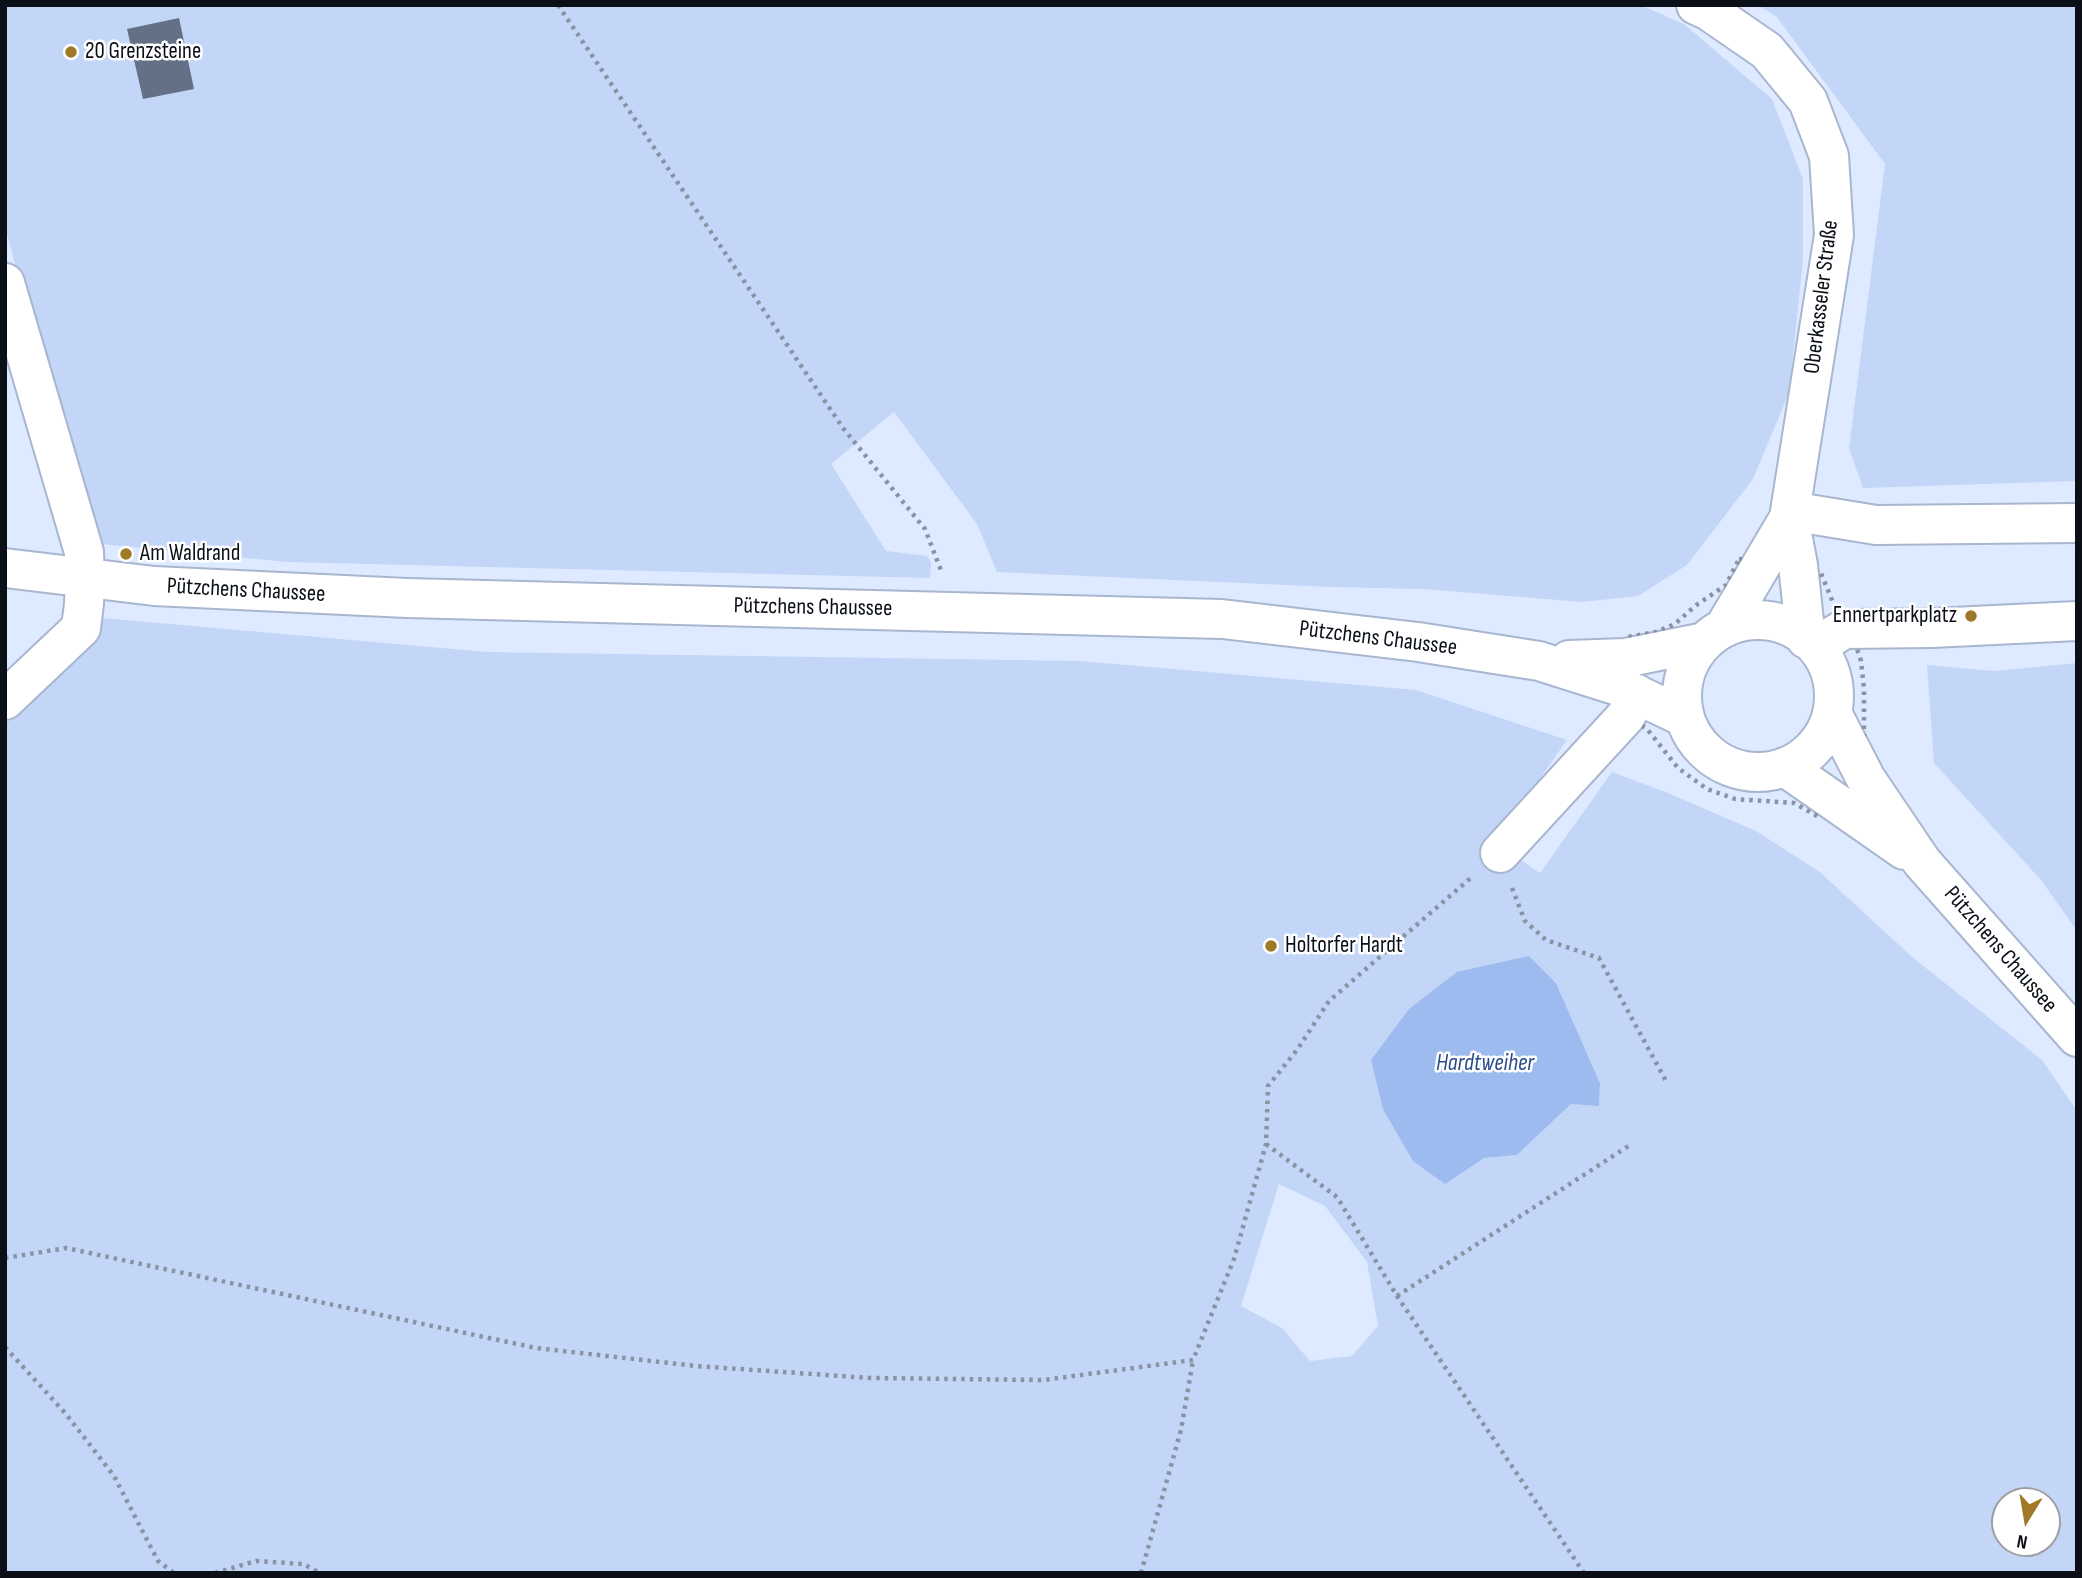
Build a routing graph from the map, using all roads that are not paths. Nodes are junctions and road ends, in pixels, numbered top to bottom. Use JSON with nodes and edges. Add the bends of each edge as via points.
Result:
{"nodes":[{"id":1,"x":1696,"y":5,"type":"edge"},
{"id":2,"x":5,"y":283,"type":"edge"},
{"id":3,"x":1789,"y":515,"type":"junction"},
{"id":4,"x":2077,"y":523,"type":"edge"},
{"id":5,"x":5,"y":568,"type":"edge"},
{"id":6,"x":85,"y":578,"type":"junction"},
{"id":7,"x":2077,"y":621,"type":"edge"},
{"id":8,"x":1714,"y":635,"type":"junction"},
{"id":9,"x":1811,"y":643,"type":"junction"},
{"id":10,"x":1539,"y":661,"type":"junction"},
{"id":11,"x":1627,"y":692,"type":"junction"},
{"id":12,"x":5,"y":700,"type":"edge"},
{"id":13,"x":1832,"y":713,"type":"junction"},
{"id":14,"x":1684,"y":717,"type":"junction"},
{"id":15,"x":1785,"y":767,"type":"junction"},
{"id":16,"x":1500,"y":853,"type":"road end"},
{"id":17,"x":1922,"y":862,"type":"junction"},
{"id":18,"x":2077,"y":1037,"type":"edge"}],
"edges":[{"from":1,"to":3,"type":"street","name":"Oberkasseler Straße","via":[[1767,51],[1808,101],[1829,156],[1834,235]]},
{"from":2,"to":6,"type":"street","via":[[84,552]]},
{"from":3,"to":4,"type":"street","via":[[1876,525]]},
{"from":3,"to":8,"type":"street","name":"Oberkasseler Straße"},
{"from":3,"to":9,"type":"street","name":"Oberkasseler Straße"},
{"from":5,"to":6,"type":"street","name":"Pützchens Chaussee"},
{"from":6,"to":10,"type":"street","name":"Pützchens Chaussee","via":[[154,586],[407,598],[1222,619]]},
{"from":6,"to":12,"type":"street","via":[[81,628]]},
{"from":7,"to":9,"type":"street","via":[[1844,629]]},
{"from":8,"to":9,"type":"street","via":[[1747,621],[1772,621],[1796,630]]},
{"from":8,"to":10,"type":"street","name":"Pützchens Chaussee","via":[[1625,659]]},
{"from":8,"to":14,"type":"street","via":[[1689,662],[1682,686]]},
{"from":9,"to":13,"type":"street","via":[[1829,667]]},
{"from":10,"to":11,"type":"street","name":"Pützchens Chaussee"},
{"from":11,"to":14,"type":"street","name":"Pützchens Chaussee"},
{"from":11,"to":16,"type":"street"},
{"from":13,"to":15,"type":"street","via":[[1824,736],[1808,754]]},
{"from":13,"to":17,"type":"street","name":"Pützchens Chaussee","via":[[1873,774]]},
{"from":14,"to":15,"type":"street","via":[[1708,755],[1732,768],[1759,773]]},
{"from":15,"to":17,"type":"street","name":"Pützchens Chaussee"},
{"from":17,"to":18,"type":"street","name":"Pützchens Chaussee"}]}
